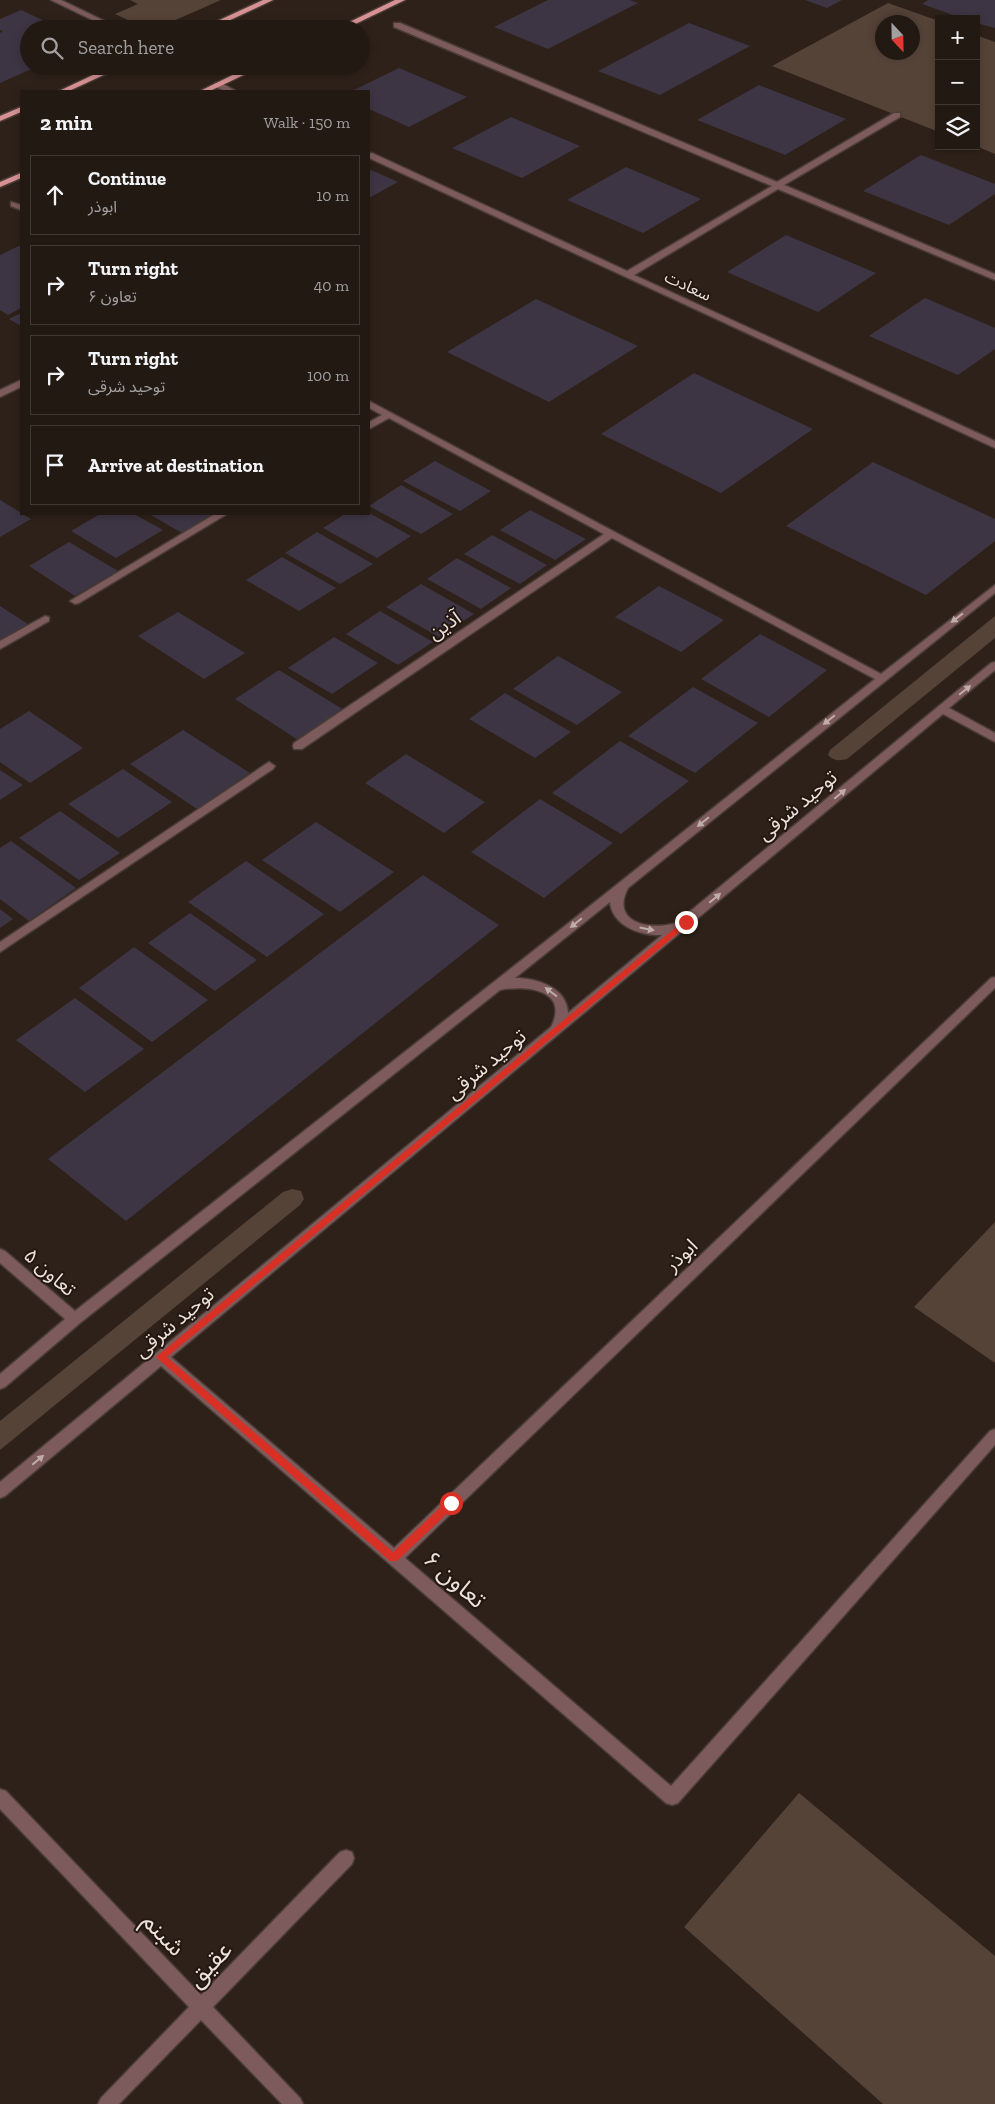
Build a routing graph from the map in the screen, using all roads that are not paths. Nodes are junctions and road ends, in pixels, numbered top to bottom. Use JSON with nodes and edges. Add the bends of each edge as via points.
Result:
{"nodes":[{"id":1,"x":55,"y":0,"type":"edge"},
{"id":2,"x":269,"y":0,"type":"edge"},
{"id":3,"x":401,"y":0,"type":"edge"},
{"id":4,"x":98,"y":20,"type":"edge"},
{"id":5,"x":224,"y":20,"type":"edge"},
{"id":6,"x":358,"y":20,"type":"edge"},
{"id":7,"x":397,"y":25,"type":"dead end"},
{"id":8,"x":98,"y":75,"type":"edge"},
{"id":9,"x":239,"y":75,"type":"edge"},
{"id":10,"x":218,"y":85,"type":"junction"},
{"id":11,"x":64,"y":90,"type":"edge"},
{"id":12,"x":206,"y":90,"type":"edge"},
{"id":13,"x":230,"y":90,"type":"edge"},
{"id":14,"x":20,"y":109,"type":"edge"},
{"id":15,"x":897,"y":115,"type":"dead end"},
{"id":16,"x":0,"y":119,"type":"edge"},
{"id":17,"x":370,"y":155,"type":"edge"},
{"id":18,"x":20,"y":175,"type":"edge"},
{"id":19,"x":0,"y":185,"type":"edge"},
{"id":20,"x":778,"y":186,"type":"junction"},
{"id":21,"x":628,"y":275,"type":"junction"},
{"id":22,"x":995,"y":277,"type":"edge"},
{"id":23,"x":20,"y":384,"type":"edge"},
{"id":24,"x":0,"y":394,"type":"edge"},
{"id":25,"x":370,"y":405,"type":"edge"},
{"id":26,"x":388,"y":415,"type":"junction"},
{"id":27,"x":370,"y":425,"type":"edge"},
{"id":28,"x":995,"y":445,"type":"edge"},
{"id":29,"x":220,"y":515,"type":"edge"},
{"id":30,"x":611,"y":534,"type":"junction"},
{"id":31,"x":995,"y":588,"type":"edge"},
{"id":32,"x":75,"y":601,"type":"dead end"},
{"id":33,"x":45,"y":619,"type":"dead end"},
{"id":34,"x":0,"y":646,"type":"edge"},
{"id":35,"x":995,"y":665,"type":"edge"},
{"id":36,"x":881,"y":678,"type":"junction"},
{"id":37,"x":942,"y":709,"type":"junction"},
{"id":38,"x":995,"y":738,"type":"edge"},
{"id":39,"x":298,"y":746,"type":"dead end"},
{"id":40,"x":269,"y":766,"type":"dead end"},
{"id":41,"x":625,"y":884,"type":"junction"},
{"id":42,"x":686,"y":922,"type":"junction"},
{"id":43,"x":0,"y":948,"type":"edge"},
{"id":44,"x":995,"y":981,"type":"edge"},
{"id":45,"x":491,"y":991,"type":"junction"},
{"id":46,"x":553,"y":1033,"type":"junction"},
{"id":47,"x":0,"y":1255,"type":"edge"},
{"id":48,"x":75,"y":1319,"type":"junction"},
{"id":49,"x":161,"y":1357,"type":"junction"},
{"id":50,"x":0,"y":1383,"type":"edge"},
{"id":51,"x":995,"y":1436,"type":"edge"},
{"id":52,"x":0,"y":1491,"type":"edge"},
{"id":53,"x":394,"y":1558,"type":"junction"},
{"id":54,"x":0,"y":1797,"type":"edge"},
{"id":55,"x":346,"y":1858,"type":"dead end"},
{"id":56,"x":201,"y":2007,"type":"junction"},
{"id":57,"x":107,"y":2104,"type":"edge"},
{"id":58,"x":294,"y":2104,"type":"edge"}],
"edges":[{"from":1,"to":4,"type":"street"},
{"from":2,"to":5,"type":"main road"},
{"from":3,"to":6,"type":"main road"},
{"from":7,"to":20,"type":"street"},
{"from":8,"to":11,"type":"main road"},
{"from":9,"to":10,"type":"main road"},
{"from":10,"to":12,"type":"main road"},
{"from":10,"to":13,"type":"street"},
{"from":14,"to":16,"type":"main road"},
{"from":15,"to":20,"type":"street"},
{"from":17,"to":21,"type":"street","name":"سعادت"},
{"from":18,"to":19,"type":"main road"},
{"from":20,"to":21,"type":"street"},
{"from":20,"to":22,"type":"street"},
{"from":21,"to":28,"type":"street","name":"سعادت"},
{"from":23,"to":24,"type":"street"},
{"from":25,"to":26,"type":"street"},
{"from":26,"to":27,"type":"street"},
{"from":26,"to":30,"type":"street"},
{"from":29,"to":32,"type":"street"},
{"from":30,"to":36,"type":"street"},
{"from":30,"to":39,"type":"street","name":"آذین"},
{"from":31,"to":36,"type":"street","one_way":true},
{"from":33,"to":34,"type":"street"},
{"from":37,"to":35,"type":"street","name":"توحید شرقی","one_way":true},
{"from":36,"to":41,"type":"street","one_way":true},
{"from":37,"to":38,"type":"street"},
{"from":42,"to":37,"type":"street","name":"توحید شرقی","one_way":true},
{"from":40,"to":43,"type":"street"},
{"from":41,"to":42,"type":"street","one_way":true,"via":[[617,894],[616,904],[619,915],[630,924],[658,932],[674,929]]},
{"from":41,"to":45,"type":"street","one_way":true},
{"from":42,"to":46,"type":"street","name":"توحید شرقی"},
{"from":44,"to":53,"type":"street","name":"ابوذر"},
{"from":46,"to":45,"type":"street","one_way":true,"via":[[561,1022],[563,1010],[559,999],[549,990],[536,983],[519,981]]},
{"from":45,"to":48,"type":"street"},
{"from":46,"to":49,"type":"street","name":"توحید شرقی"},
{"from":47,"to":48,"type":"street","name":"تعاون ۵"},
{"from":48,"to":50,"type":"street"},
{"from":52,"to":49,"type":"street","name":"توحید شرقی","one_way":true},
{"from":49,"to":53,"type":"street","name":"تعاون ۶"},
{"from":51,"to":53,"type":"street","name":"تعاون ۶","via":[[672,1798]]},
{"from":54,"to":56,"type":"street","name":"شبنم"},
{"from":55,"to":56,"type":"street","name":"عقیق"},
{"from":56,"to":57,"type":"street","name":"عقیق"},
{"from":56,"to":58,"type":"street","name":"شبنم"}]}
